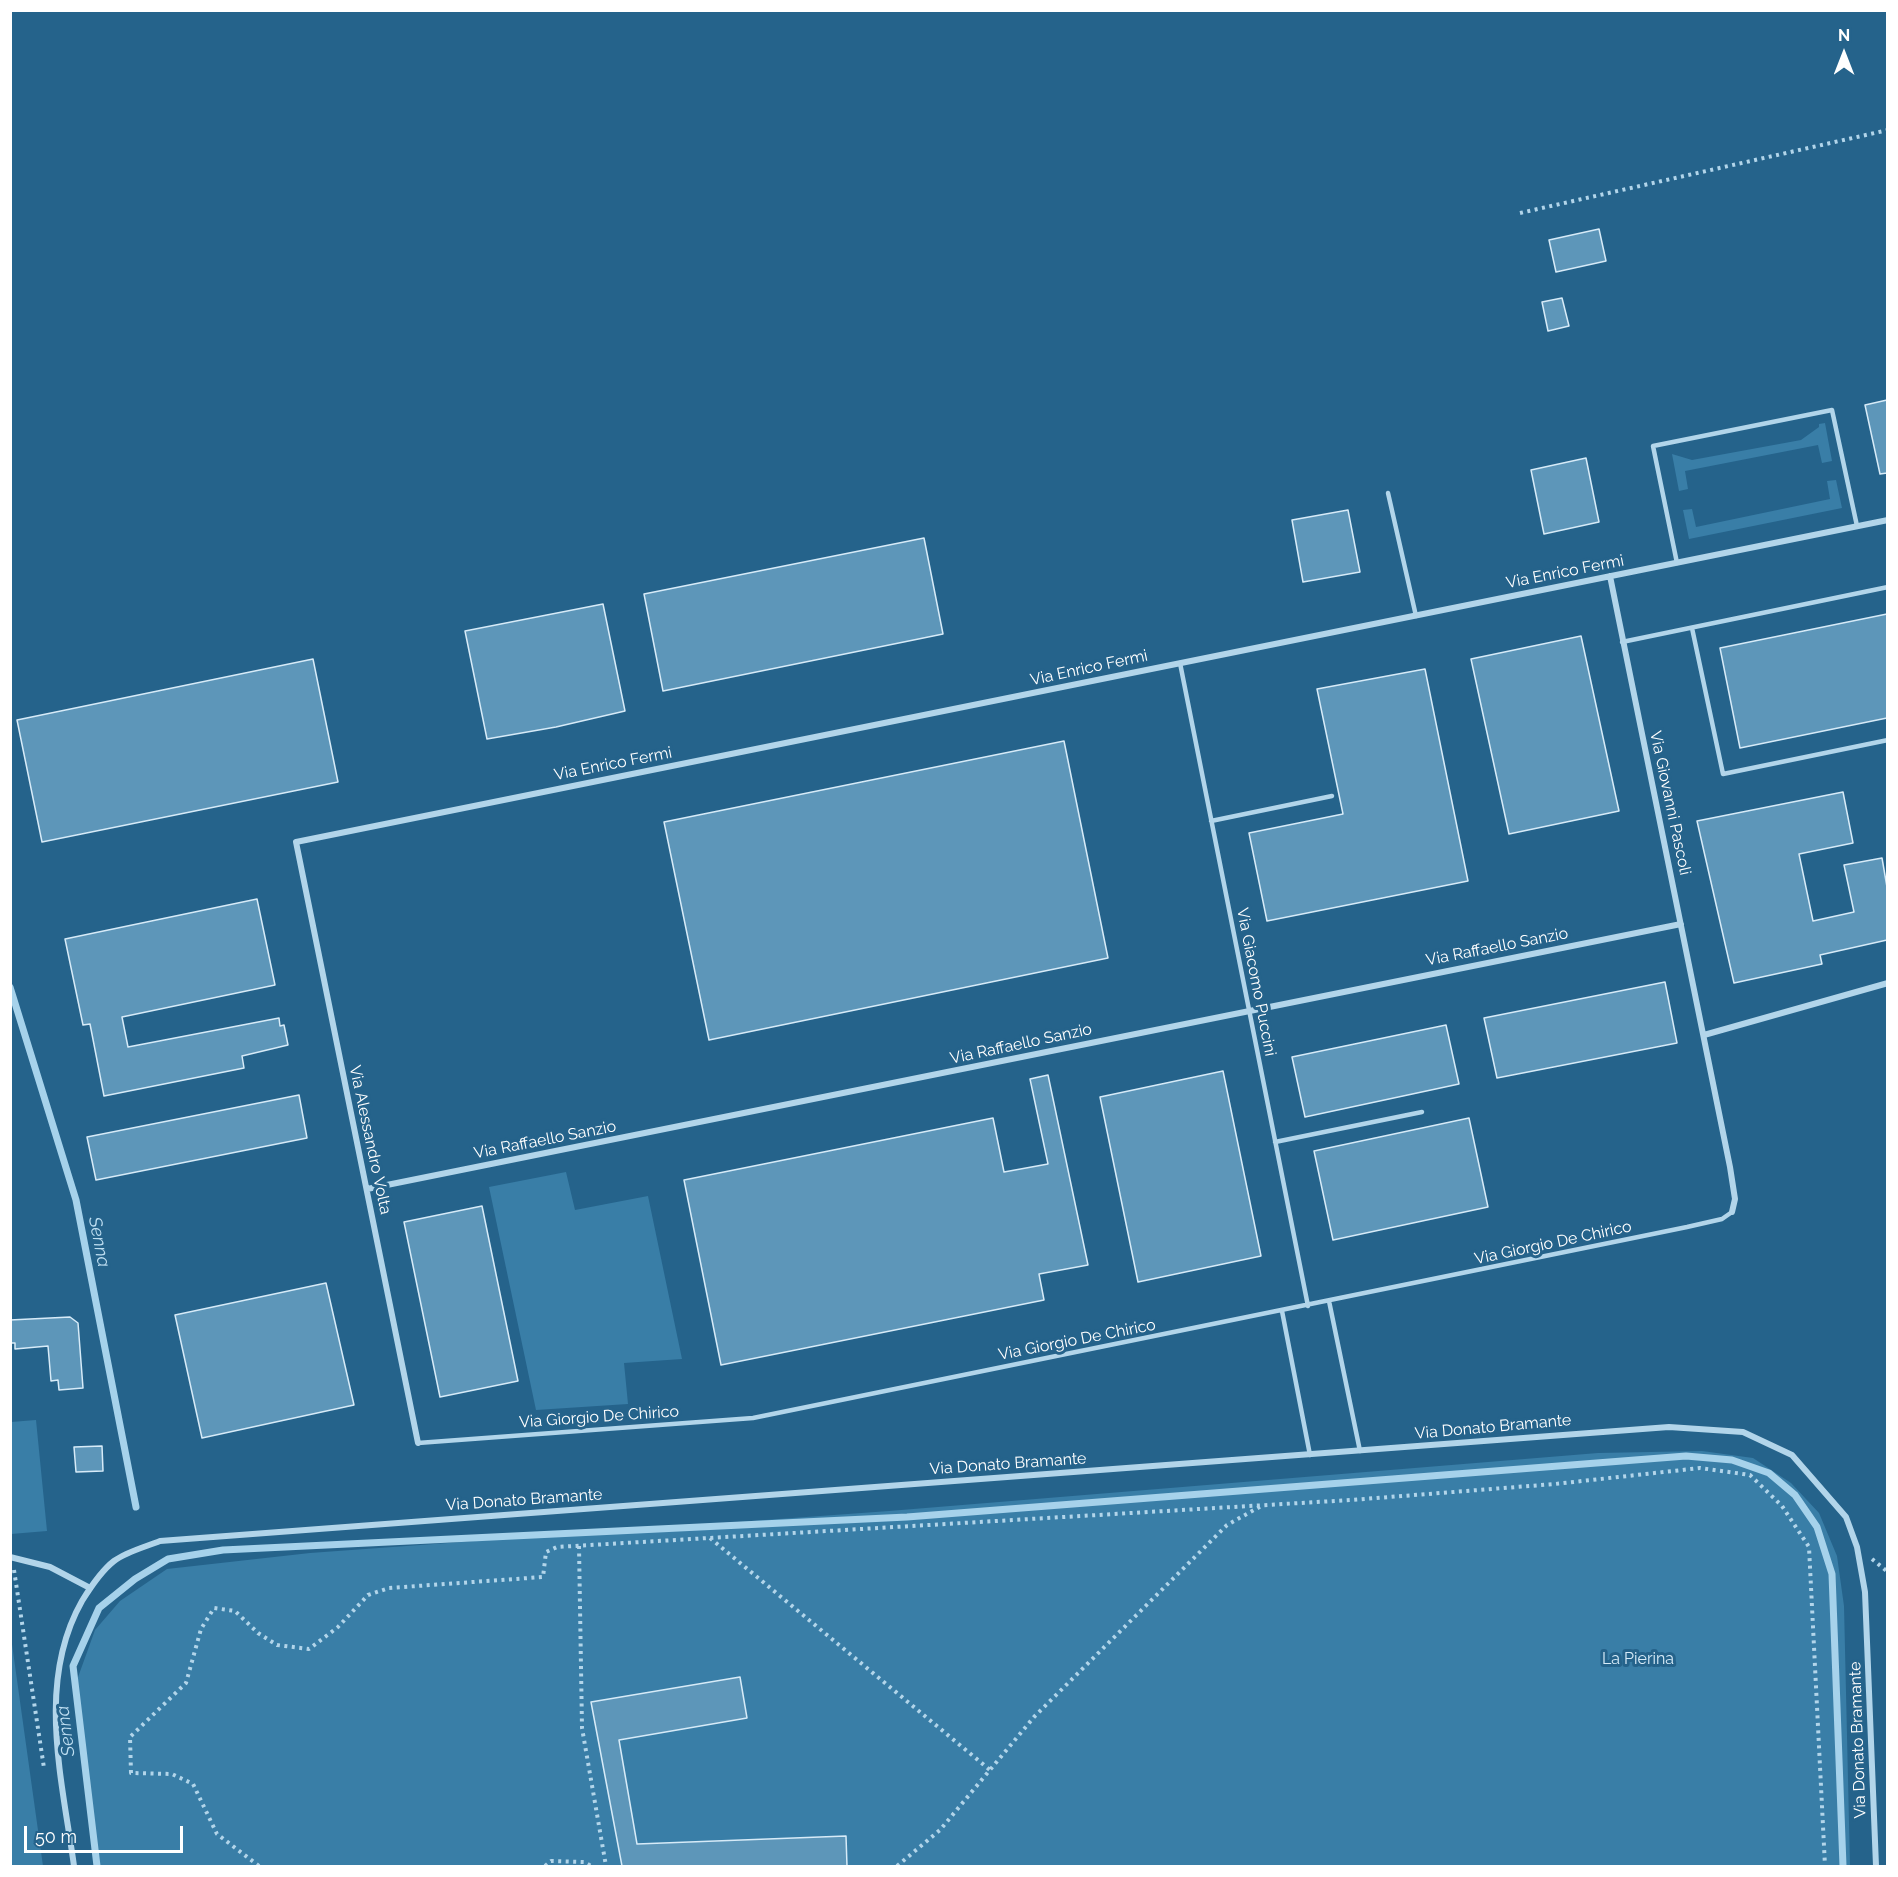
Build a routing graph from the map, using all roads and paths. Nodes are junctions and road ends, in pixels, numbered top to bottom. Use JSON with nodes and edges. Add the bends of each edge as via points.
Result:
{"nodes":[{"id":1,"x":1887,"y":130,"type":"edge"},
{"id":2,"x":1520,"y":213,"type":"dead end"},
{"id":3,"x":1388,"y":493,"type":"dead end"},
{"id":4,"x":1887,"y":520,"type":"edge"},
{"id":5,"x":1857,"y":526,"type":"junction"},
{"id":6,"x":1677,"y":563,"type":"junction"},
{"id":7,"x":1610,"y":576,"type":"junction"},
{"id":8,"x":1887,"y":587,"type":"edge"},
{"id":9,"x":1416,"y":616,"type":"junction"},
{"id":10,"x":1692,"y":628,"type":"junction"},
{"id":11,"x":1623,"y":642,"type":"junction"},
{"id":12,"x":1180,"y":663,"type":"junction"},
{"id":13,"x":1887,"y":740,"type":"edge"},
{"id":14,"x":1332,"y":796,"type":"dead end"},
{"id":15,"x":1211,"y":821,"type":"junction"},
{"id":16,"x":296,"y":842,"type":"joint"},
{"id":17,"x":1681,"y":924,"type":"junction"},
{"id":18,"x":1887,"y":983,"type":"edge"},
{"id":19,"x":1249,"y":1011,"type":"junction"},
{"id":20,"x":1704,"y":1035,"type":"junction"},
{"id":21,"x":1422,"y":1112,"type":"dead end"},
{"id":22,"x":1275,"y":1142,"type":"junction"},
{"id":23,"x":367,"y":1189,"type":"junction"},
{"id":24,"x":1732,"y":1212,"type":"joint"},
{"id":25,"x":1329,"y":1301,"type":"junction"},
{"id":26,"x":1308,"y":1306,"type":"junction"},
{"id":27,"x":1282,"y":1311,"type":"junction"},
{"id":28,"x":418,"y":1443,"type":"joint"},
{"id":29,"x":1360,"y":1451,"type":"junction"},
{"id":30,"x":1310,"y":1456,"type":"junction"},
{"id":31,"x":1264,"y":1504,"type":"junction"},
{"id":32,"x":710,"y":1538,"type":"junction"},
{"id":33,"x":579,"y":1546,"type":"junction"},
{"id":34,"x":10,"y":1557,"type":"edge"},
{"id":35,"x":10,"y":1566,"type":"edge"},
{"id":36,"x":90,"y":1587,"type":"junction"},
{"id":37,"x":990,"y":1770,"type":"junction"},
{"id":38,"x":45,"y":1777,"type":"dead end"},
{"id":39,"x":74,"y":1866,"type":"edge"},
{"id":40,"x":259,"y":1866,"type":"edge"},
{"id":41,"x":545,"y":1866,"type":"edge"},
{"id":42,"x":591,"y":1866,"type":"edge"},
{"id":43,"x":606,"y":1866,"type":"edge"},
{"id":44,"x":897,"y":1866,"type":"edge"},
{"id":45,"x":1825,"y":1866,"type":"edge"},
{"id":46,"x":1876,"y":1866,"type":"edge"}],
"edges":[{"from":1,"to":2,"type":"path"},
{"from":3,"to":9,"type":"lane"},
{"from":4,"to":5,"type":"street","name":"Via Enrico Fermi"},
{"from":5,"to":6,"type":"street","name":"Via Enrico Fermi"},
{"from":5,"to":6,"type":"lane","via":[[1832,410],[1653,446]]},
{"from":6,"to":7,"type":"street","name":"Via Enrico Fermi"},
{"from":7,"to":9,"type":"street","name":"Via Enrico Fermi"},
{"from":7,"to":11,"type":"street","name":"Via Giovanni Pascoli"},
{"from":8,"to":10,"type":"lane"},
{"from":9,"to":12,"type":"street","name":"Via Enrico Fermi"},
{"from":10,"to":11,"type":"lane"},
{"from":10,"to":13,"type":"lane","via":[[1723,774]]},
{"from":11,"to":17,"type":"street","name":"Via Giovanni Pascoli"},
{"from":12,"to":15,"type":"lane","name":"Via Giacomo Puccini"},
{"from":12,"to":16,"type":"street","name":"Via Enrico Fermi"},
{"from":14,"to":15,"type":"lane"},
{"from":15,"to":19,"type":"lane","name":"Via Giacomo Puccini"},
{"from":16,"to":23,"type":"street","name":"Via Alessandro Volta"},
{"from":17,"to":19,"type":"street","name":"Via Raffaello Sanzio"},
{"from":17,"to":20,"type":"street","name":"Via Giovanni Pascoli"},
{"from":18,"to":20,"type":"street"},
{"from":19,"to":22,"type":"lane","name":"Via Giacomo Puccini"},
{"from":19,"to":23,"type":"street","name":"Via Raffaello Sanzio"},
{"from":20,"to":24,"type":"street","name":"Via Giovanni Pascoli","via":[[1730,1167],[1735,1199]]},
{"from":21,"to":22,"type":"lane"},
{"from":22,"to":26,"type":"lane","name":"Via Giacomo Puccini"},
{"from":23,"to":28,"type":"street","name":"Via Alessandro Volta"},
{"from":24,"to":25,"type":"lane","name":"Via Giorgio De Chirico","via":[[1722,1220]]},
{"from":25,"to":26,"type":"lane","name":"Via Giorgio De Chirico"},
{"from":25,"to":29,"type":"lane"},
{"from":26,"to":27,"type":"lane","name":"Via Giorgio De Chirico"},
{"from":27,"to":28,"type":"lane","name":"Via Giorgio De Chirico","via":[[753,1418]]},
{"from":27,"to":30,"type":"lane"},
{"from":29,"to":30,"type":"street","name":"Via Donato Bramante"},
{"from":29,"to":46,"type":"street","name":"Via Donato Bramante","via":[[1669,1427],[1743,1432],[1792,1455],[1846,1517],[1857,1547],[1866,1604]]},
{"from":30,"to":36,"type":"street","name":"Via Donato Bramante","via":[[160,1541],[113,1562]]},
{"from":31,"to":32,"type":"path"},
{"from":31,"to":37,"type":"path","via":[[1227,1525],[1034,1717]]},
{"from":31,"to":45,"type":"path","via":[[1555,1484],[1700,1468],[1750,1475],[1782,1506],[1809,1547]]},
{"from":32,"to":33,"type":"path"},
{"from":32,"to":37,"type":"path"},
{"from":33,"to":40,"type":"path","via":[[546,1552],[543,1577],[389,1588],[368,1595],[309,1649],[277,1645],[235,1611],[214,1608],[201,1629],[186,1683],[130,1737],[131,1773],[172,1774],[193,1784],[217,1834]]},
{"from":33,"to":43,"type":"path","via":[[582,1728]]},
{"from":34,"to":36,"type":"street","via":[[50,1567]]},
{"from":35,"to":38,"type":"path","via":[[14,1567]]},
{"from":36,"to":39,"type":"street","name":"Via Donato Bramante","via":[[61,1654],[54,1719]]},
{"from":37,"to":44,"type":"path","via":[[940,1830]]},
{"from":41,"to":42,"type":"path","via":[[551,1860]]}]}
